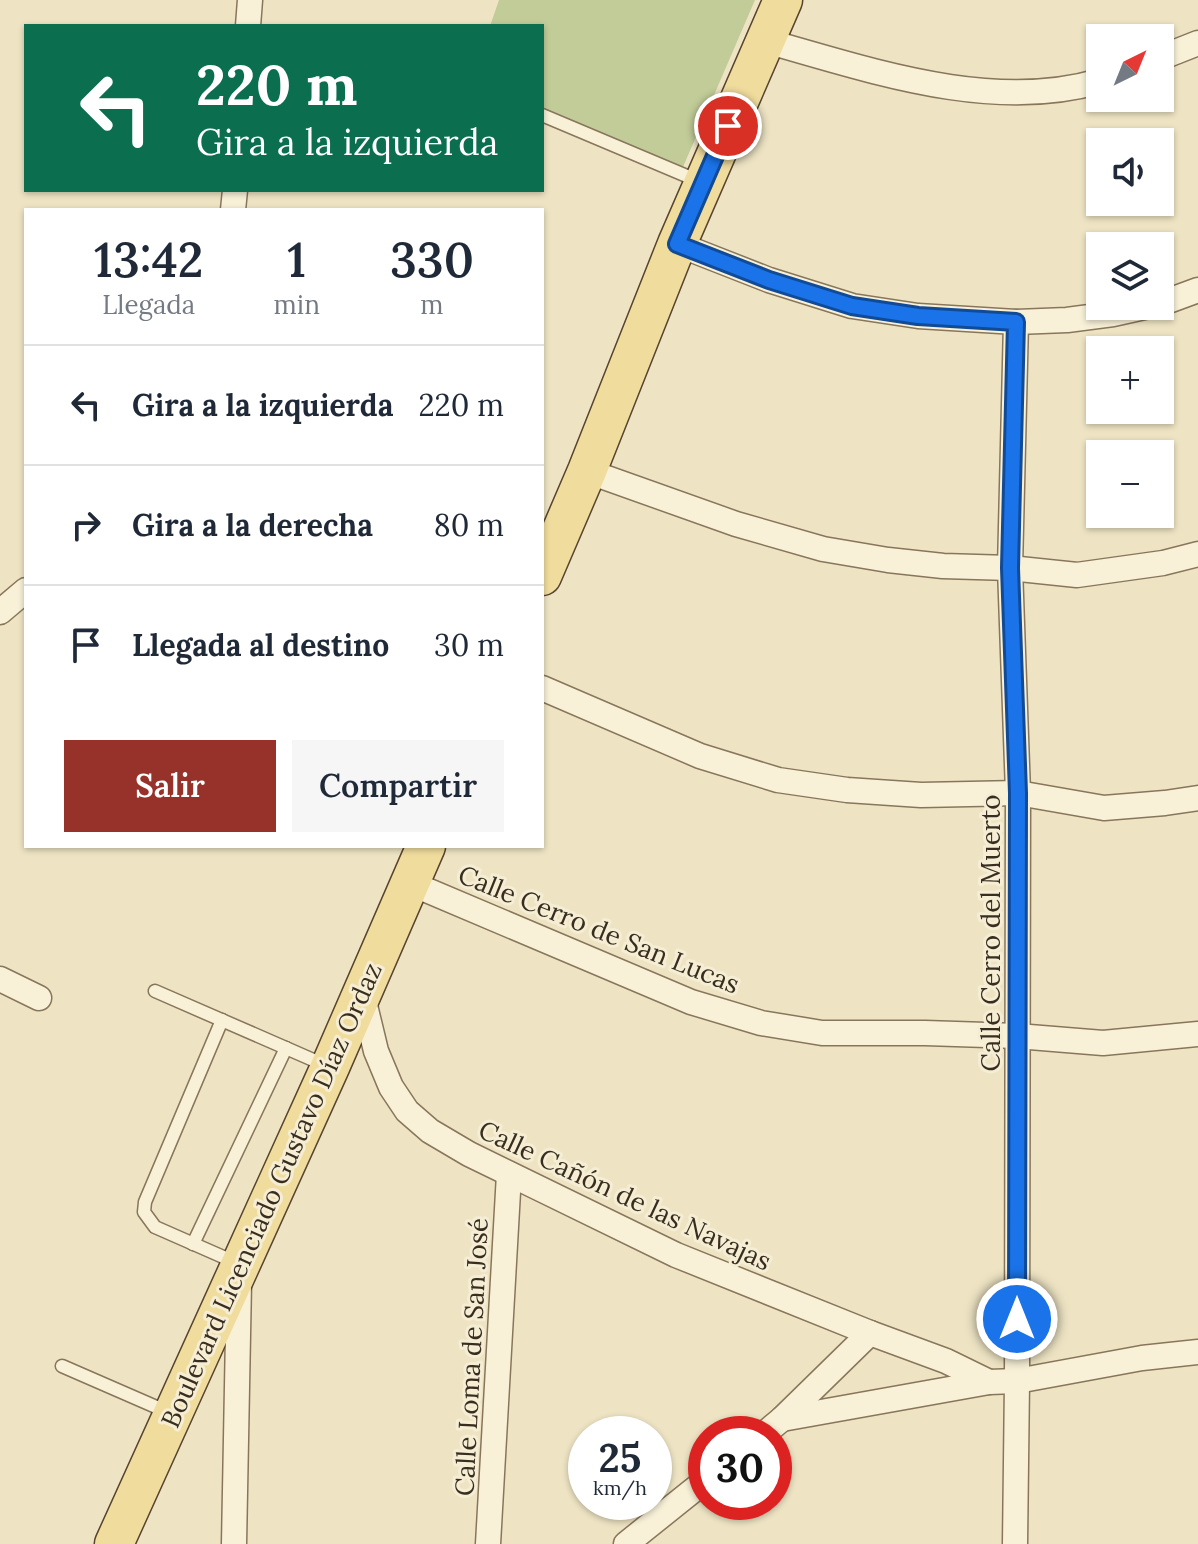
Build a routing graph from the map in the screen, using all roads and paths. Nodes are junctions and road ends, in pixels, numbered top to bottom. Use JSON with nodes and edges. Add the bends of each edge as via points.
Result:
{"nodes":[{"id":1,"x":250,"y":0,"type":"edge"},
{"id":2,"x":783,"y":0,"type":"edge"},
{"id":3,"x":248,"y":24,"type":"edge"},
{"id":4,"x":766,"y":41,"type":"junction"},
{"id":5,"x":1198,"y":43,"type":"edge"},
{"id":6,"x":1174,"y":52,"type":"edge"},
{"id":7,"x":1086,"y":84,"type":"edge"},
{"id":8,"x":544,"y":116,"type":"edge"},
{"id":9,"x":703,"y":183,"type":"junction"},
{"id":10,"x":677,"y":244,"type":"junction"},
{"id":11,"x":1198,"y":290,"type":"edge"},
{"id":12,"x":1174,"y":299,"type":"edge"},
{"id":13,"x":1086,"y":318,"type":"edge"},
{"id":14,"x":1016,"y":322,"type":"junction"},
{"id":15,"x":587,"y":471,"type":"junction"},
{"id":16,"x":1198,"y":554,"type":"edge"},
{"id":17,"x":1010,"y":568,"type":"junction"},
{"id":18,"x":544,"y":571,"type":"edge"},
{"id":19,"x":24,"y":592,"type":"edge"},
{"id":20,"x":0,"y":612,"type":"edge"},
{"id":21,"x":544,"y":689,"type":"edge"},
{"id":22,"x":1018,"y":793,"type":"junction"},
{"id":23,"x":1198,"y":798,"type":"edge"},
{"id":24,"x":425,"y":848,"type":"edge"},
{"id":25,"x":410,"y":883,"type":"junction"},
{"id":26,"x":0,"y":979,"type":"edge"},
{"id":27,"x":155,"y":991,"type":"dead end"},
{"id":28,"x":362,"y":993,"type":"junction"},
{"id":29,"x":39,"y":998,"type":"dead end"},
{"id":30,"x":222,"y":1020,"type":"junction"},
{"id":31,"x":1198,"y":1034,"type":"edge"},
{"id":32,"x":1017,"y":1036,"type":"junction"},
{"id":33,"x":286,"y":1048,"type":"junction"},
{"id":34,"x":330,"y":1067,"type":"junction"},
{"id":35,"x":509,"y":1174,"type":"junction"},
{"id":36,"x":193,"y":1244,"type":"junction"},
{"id":37,"x":240,"y":1264,"type":"junction"},
{"id":38,"x":870,"y":1333,"type":"junction"},
{"id":39,"x":1198,"y":1352,"type":"edge"},
{"id":40,"x":62,"y":1366,"type":"dead end"},
{"id":41,"x":1017,"y":1381,"type":"junction"},
{"id":42,"x":989,"y":1382,"type":"junction"},
{"id":43,"x":173,"y":1414,"type":"junction"},
{"id":44,"x":783,"y":1416,"type":"edge"},
{"id":45,"x":792,"y":1422,"type":"edge"},
{"id":46,"x":688,"y":1494,"type":"edge"},
{"id":47,"x":114,"y":1544,"type":"edge"},
{"id":48,"x":234,"y":1544,"type":"edge"},
{"id":49,"x":488,"y":1544,"type":"edge"},
{"id":50,"x":626,"y":1544,"type":"edge"},
{"id":51,"x":1015,"y":1544,"type":"edge"}],
"edges":[{"from":1,"to":3,"type":"street"},
{"from":2,"to":4,"type":"main road"},
{"from":4,"to":7,"type":"street","via":[[926,84],[1017,93]]},
{"from":4,"to":9,"type":"main road"},
{"from":5,"to":6,"type":"street"},
{"from":8,"to":9,"type":"lane"},
{"from":9,"to":10,"type":"main road"},
{"from":10,"to":14,"type":"street","via":[[852,306]]},
{"from":10,"to":15,"type":"main road"},
{"from":11,"to":12,"type":"street"},
{"from":13,"to":14,"type":"street"},
{"from":14,"to":17,"type":"street","name":"Calle Cerro del Muerto"},
{"from":15,"to":17,"type":"street","via":[[823,549],[916,563]]},
{"from":15,"to":18,"type":"main road"},
{"from":16,"to":17,"type":"street","via":[[1077,575]]},
{"from":17,"to":22,"type":"street","name":"Calle Cerro del Muerto"},
{"from":19,"to":20,"type":"street"},
{"from":21,"to":22,"type":"street","via":[[700,756],[778,780],[921,795]]},
{"from":22,"to":23,"type":"street","via":[[1104,808]]},
{"from":22,"to":32,"type":"street","name":"Calle Cerro del Muerto"},
{"from":24,"to":25,"type":"main road","name":"Boulevard Licenciado Gustavo Díaz Ordaz"},
{"from":25,"to":28,"type":"main road","name":"Boulevard Licenciado Gustavo Díaz Ordaz"},
{"from":25,"to":32,"type":"street","name":"Calle Cerro de San Lucas","via":[[691,1002],[761,1023],[822,1033]]},
{"from":26,"to":29,"type":"street"},
{"from":27,"to":30,"type":"lane"},
{"from":28,"to":34,"type":"main road","name":"Boulevard Licenciado Gustavo Díaz Ordaz"},
{"from":28,"to":35,"type":"street","name":"Calle Cañón de las Navajas","via":[[376,1051],[407,1111],[430,1131]]},
{"from":30,"to":33,"type":"lane"},
{"from":30,"to":36,"type":"lane","via":[[145,1202],[144,1212],[155,1227]]},
{"from":31,"to":32,"type":"street","name":"Calle Cerro de San Lucas","via":[[1103,1043]]},
{"from":32,"to":41,"type":"street","name":"Calle Cerro del Muerto"},
{"from":33,"to":34,"type":"lane"},
{"from":33,"to":36,"type":"lane"},
{"from":34,"to":37,"type":"main road","name":"Boulevard Licenciado Gustavo Díaz Ordaz"},
{"from":35,"to":38,"type":"street","name":"Calle Cañón de las Navajas","via":[[676,1255]]},
{"from":35,"to":49,"type":"street","name":"Calle Loma de San José"},
{"from":36,"to":37,"type":"lane"},
{"from":37,"to":43,"type":"main road","name":"Boulevard Licenciado Gustavo Díaz Ordaz"},
{"from":37,"to":48,"type":"street"},
{"from":38,"to":42,"type":"street","name":"Calle Cañón de las Navajas"},
{"from":38,"to":44,"type":"street"},
{"from":39,"to":41,"type":"street"},
{"from":40,"to":43,"type":"lane"},
{"from":41,"to":42,"type":"street"},
{"from":41,"to":51,"type":"street","name":"Calle Cerro del Muerto"},
{"from":42,"to":45,"type":"street"},
{"from":43,"to":47,"type":"main road","name":"Boulevard Licenciado Gustavo Díaz Ordaz"},
{"from":46,"to":50,"type":"street"}]}
